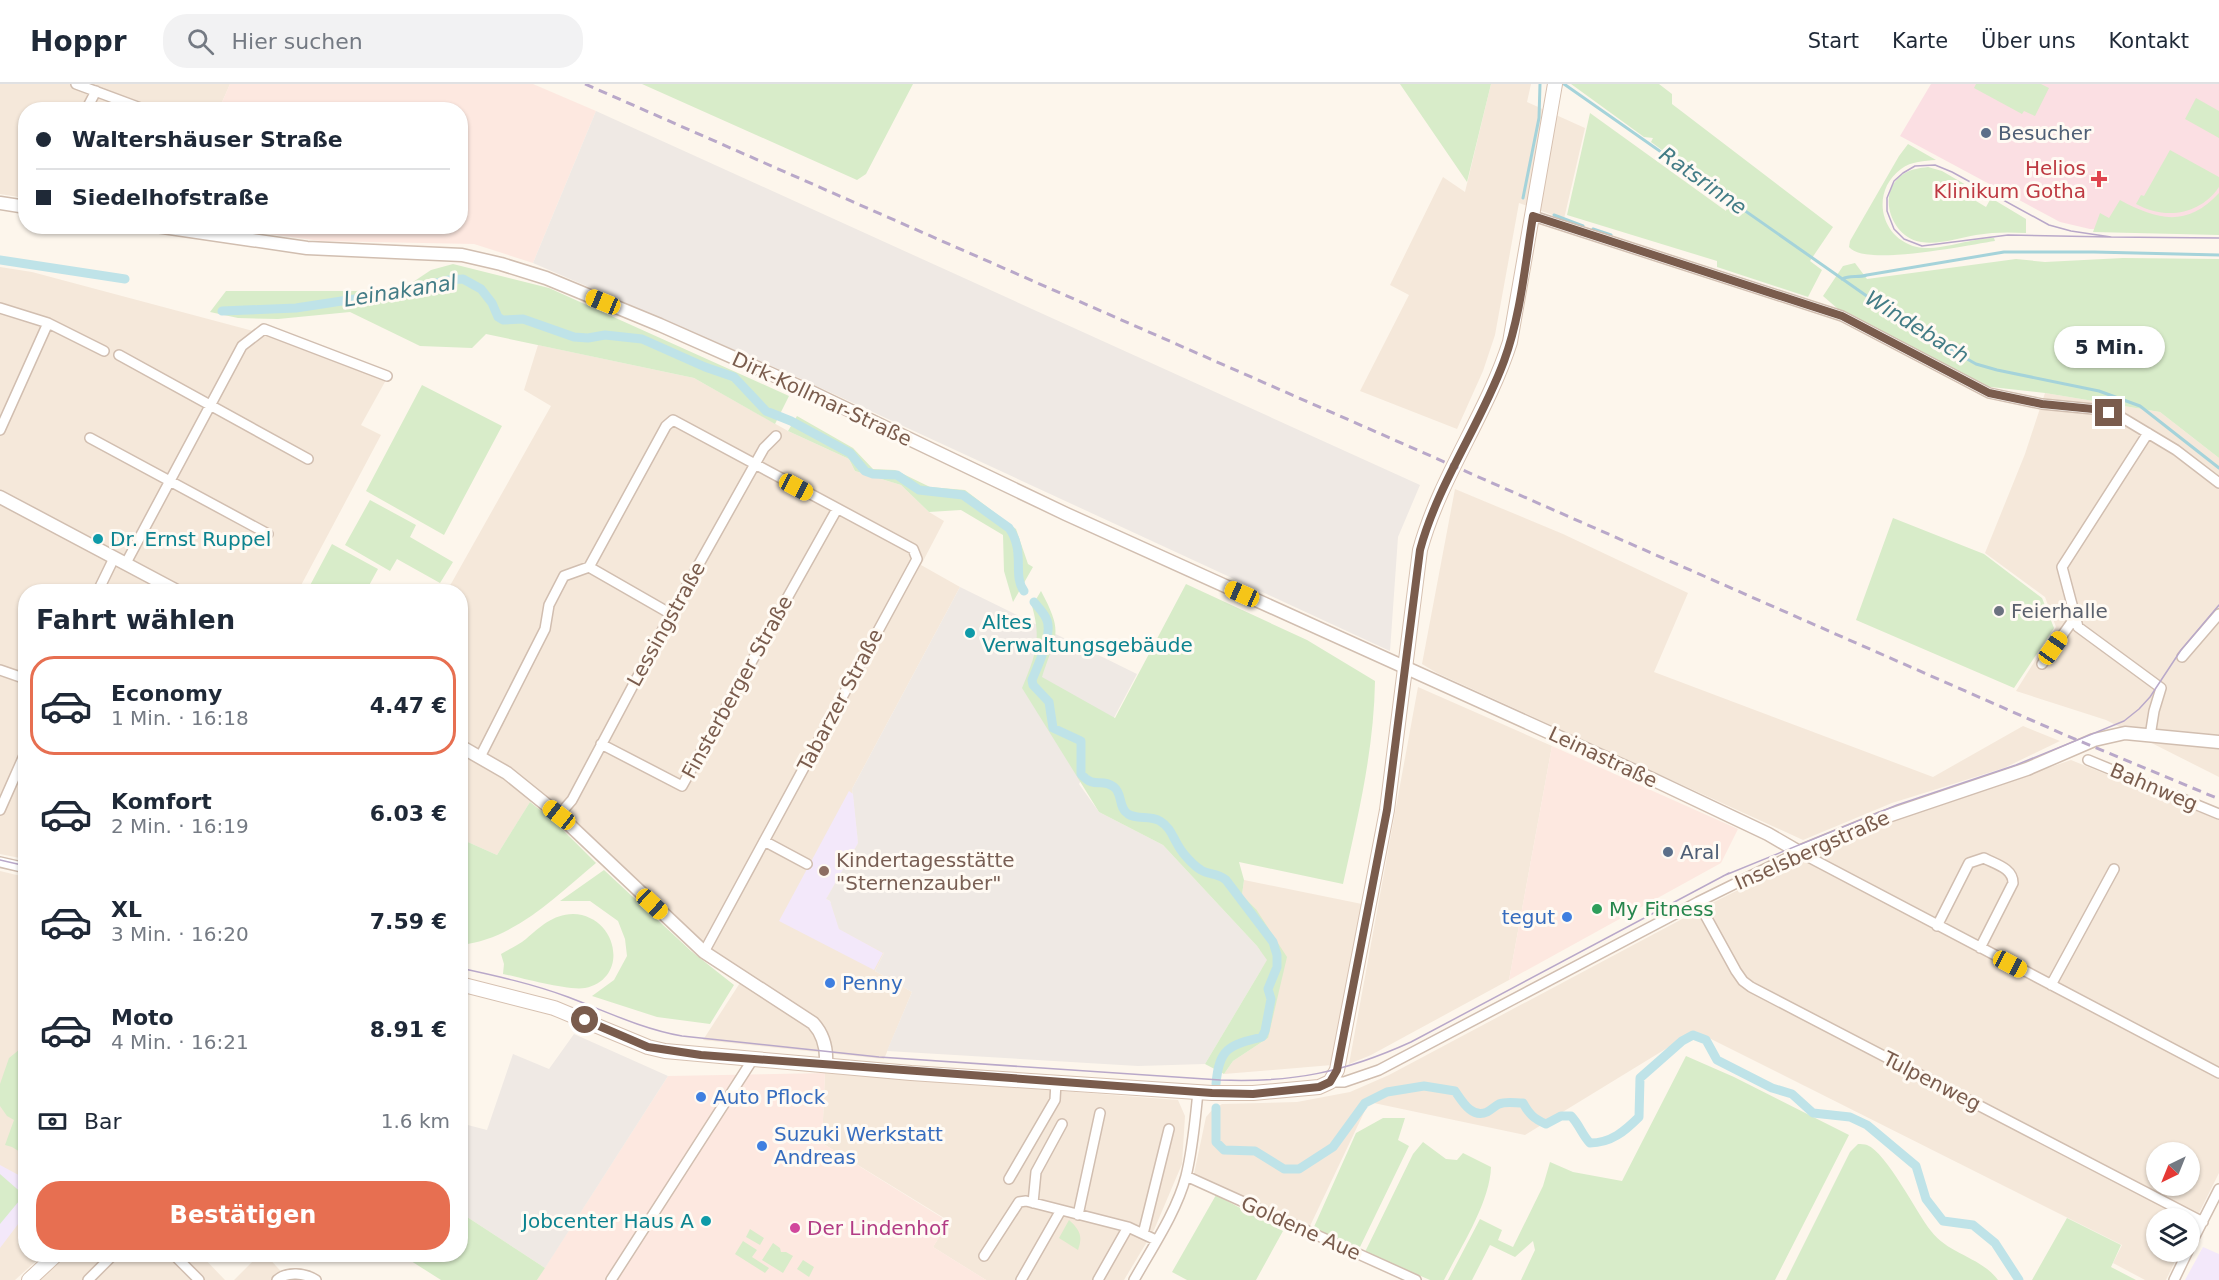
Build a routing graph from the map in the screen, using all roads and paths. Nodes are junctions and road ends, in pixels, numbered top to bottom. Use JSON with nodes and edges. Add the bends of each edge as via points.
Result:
{"nodes":[{"id":1,"x":76,"y":84,"type":"edge"},
{"id":2,"x":1555,"y":85,"type":"edge"},
{"id":3,"x":101,"y":90,"type":"edge"},
{"id":4,"x":128,"y":102,"type":"edge"},
{"id":5,"x":0,"y":203,"type":"edge"},
{"id":6,"x":18,"y":206,"type":"edge"},
{"id":7,"x":1533,"y":216,"type":"junction"},
{"id":8,"x":211,"y":234,"type":"edge"},
{"id":9,"x":0,"y":308,"type":"edge"},
{"id":10,"x":48,"y":322,"type":"junction"},
{"id":11,"x":104,"y":351,"type":"dead end"},
{"id":12,"x":119,"y":355,"type":"dead end"},
{"id":13,"x":387,"y":376,"type":"dead end"},
{"id":14,"x":211,"y":405,"type":"junction"},
{"id":15,"x":0,"y":430,"type":"edge"},
{"id":16,"x":2148,"y":433,"type":"junction"},
{"id":17,"x":776,"y":436,"type":"dead end"},
{"id":18,"x":90,"y":438,"type":"dead end"},
{"id":19,"x":308,"y":459,"type":"dead end"},
{"id":20,"x":754,"y":465,"type":"junction"},
{"id":21,"x":170,"y":481,"type":"junction"},
{"id":22,"x":2219,"y":483,"type":"edge"},
{"id":23,"x":0,"y":497,"type":"edge"},
{"id":24,"x":837,"y":508,"type":"junction"},
{"id":25,"x":268,"y":534,"type":"dead end"},
{"id":26,"x":114,"y":558,"type":"junction"},
{"id":27,"x":126,"y":563,"type":"junction"},
{"id":28,"x":589,"y":567,"type":"junction"},
{"id":29,"x":101,"y":584,"type":"edge"},
{"id":30,"x":164,"y":584,"type":"edge"},
{"id":31,"x":671,"y":614,"type":"junction"},
{"id":32,"x":2218,"y":615,"type":"edge"},
{"id":33,"x":2076,"y":616,"type":"junction"},
{"id":34,"x":2210,"y":626,"type":"junction"},
{"id":35,"x":2219,"y":631,"type":"edge"},
{"id":36,"x":2182,"y":657,"type":"dead end"},
{"id":37,"x":2042,"y":664,"type":"dead end"},
{"id":38,"x":1404,"y":668,"type":"junction"},
{"id":39,"x":0,"y":670,"type":"edge"},
{"id":40,"x":18,"y":676,"type":"edge"},
{"id":41,"x":2150,"y":736,"type":"junction"},
{"id":42,"x":2219,"y":741,"type":"edge"},
{"id":43,"x":601,"y":744,"type":"junction"},
{"id":44,"x":468,"y":750,"type":"edge"},
{"id":45,"x":480,"y":757,"type":"junction"},
{"id":46,"x":2088,"y":760,"type":"dead end"},
{"id":47,"x":18,"y":769,"type":"edge"},
{"id":48,"x":0,"y":810,"type":"edge"},
{"id":49,"x":2219,"y":814,"type":"edge"},
{"id":50,"x":559,"y":815,"type":"junction"},
{"id":51,"x":764,"y":841,"type":"junction"},
{"id":52,"x":1799,"y":852,"type":"junction"},
{"id":53,"x":0,"y":862,"type":"edge"},
{"id":54,"x":807,"y":864,"type":"dead end"},
{"id":55,"x":18,"y":866,"type":"edge"},
{"id":56,"x":2114,"y":869,"type":"dead end"},
{"id":57,"x":1698,"y":902,"type":"junction"},
{"id":58,"x":1937,"y":926,"type":"junction"},
{"id":59,"x":1980,"y":948,"type":"junction"},
{"id":60,"x":704,"y":952,"type":"junction"},
{"id":61,"x":2050,"y":985,"type":"junction"},
{"id":62,"x":468,"y":986,"type":"edge"},
{"id":63,"x":753,"y":1059,"type":"junction"},
{"id":64,"x":826,"y":1064,"type":"junction"},
{"id":65,"x":2219,"y":1073,"type":"edge"},
{"id":66,"x":1056,"y":1082,"type":"junction"},
{"id":67,"x":1330,"y":1082,"type":"junction"},
{"id":68,"x":1198,"y":1092,"type":"junction"},
{"id":69,"x":1100,"y":1113,"type":"dead end"},
{"id":70,"x":1062,"y":1125,"type":"dead end"},
{"id":71,"x":1168,"y":1129,"type":"dead end"},
{"id":72,"x":1186,"y":1176,"type":"junction"},
{"id":73,"x":1009,"y":1179,"type":"dead end"},
{"id":74,"x":2219,"y":1189,"type":"edge"},
{"id":75,"x":1033,"y":1203,"type":"junction"},
{"id":76,"x":1060,"y":1210,"type":"junction"},
{"id":77,"x":1078,"y":1215,"type":"junction"},
{"id":78,"x":2203,"y":1222,"type":"junction"},
{"id":79,"x":1128,"y":1227,"type":"junction"},
{"id":80,"x":2200,"y":1228,"type":"edge"},
{"id":81,"x":1143,"y":1234,"type":"junction"},
{"id":82,"x":1156,"y":1240,"type":"junction"},
{"id":83,"x":984,"y":1256,"type":"dead end"},
{"id":84,"x":48,"y":1262,"type":"edge"},
{"id":85,"x":106,"y":1262,"type":"edge"},
{"id":86,"x":181,"y":1262,"type":"edge"},
{"id":87,"x":2183,"y":1262,"type":"edge"},
{"id":88,"x":29,"y":1280,"type":"edge"},
{"id":89,"x":88,"y":1280,"type":"edge"},
{"id":90,"x":199,"y":1280,"type":"edge"},
{"id":91,"x":277,"y":1280,"type":"edge"},
{"id":92,"x":316,"y":1280,"type":"edge"},
{"id":93,"x":611,"y":1280,"type":"edge"},
{"id":94,"x":1021,"y":1280,"type":"edge"},
{"id":95,"x":1098,"y":1280,"type":"edge"},
{"id":96,"x":1134,"y":1280,"type":"edge"},
{"id":97,"x":1416,"y":1280,"type":"edge"},
{"id":98,"x":2174,"y":1280,"type":"edge"}],
"edges":[{"from":1,"to":3,"type":"street"},
{"from":2,"to":7,"type":"main road"},
{"from":3,"to":4,"type":"street"},
{"from":5,"to":6,"type":"street"},
{"from":7,"to":16,"type":"street","via":[[1842,316],[1989,393],[2093,409],[2121,417]]},
{"from":7,"to":38,"type":"main road","via":[[1504,360],[1424,534]]},
{"from":8,"to":38,"type":"street","name":"Dirk-Kollmar-Straße","via":[[325,250],[462,255],[546,278],[807,390],[1066,514]]},
{"from":9,"to":10,"type":"street"},
{"from":10,"to":11,"type":"street"},
{"from":10,"to":15,"type":"street"},
{"from":12,"to":14,"type":"street"},
{"from":13,"to":14,"type":"street","via":[[264,329],[242,346]]},
{"from":14,"to":19,"type":"street"},
{"from":14,"to":21,"type":"street"},
{"from":16,"to":22,"type":"street"},
{"from":16,"to":33,"type":"street","via":[[2062,567]]},
{"from":17,"to":20,"type":"street","name":"Lessingstraße"},
{"from":18,"to":21,"type":"street"},
{"from":20,"to":24,"type":"street"},
{"from":20,"to":28,"type":"street","via":[[673,420],[666,426]]},
{"from":20,"to":31,"type":"street","name":"Lessingstraße"},
{"from":21,"to":25,"type":"street"},
{"from":21,"to":27,"type":"street"},
{"from":23,"to":26,"type":"street"},
{"from":24,"to":43,"type":"street","name":"Finsterberger Straße","via":[[682,786]]},
{"from":24,"to":51,"type":"street","name":"Tabarzer Straße","via":[[912,549],[917,559]]},
{"from":26,"to":27,"type":"street"},
{"from":26,"to":29,"type":"street"},
{"from":27,"to":30,"type":"street"},
{"from":28,"to":31,"type":"street"},
{"from":28,"to":45,"type":"street","via":[[564,576],[549,605],[545,629]]},
{"from":31,"to":43,"type":"street","name":"Lessingstraße"},
{"from":32,"to":34,"type":"street"},
{"from":33,"to":37,"type":"street"},
{"from":33,"to":41,"type":"street","via":[[2078,627],[2161,688]]},
{"from":34,"to":35,"type":"street"},
{"from":34,"to":36,"type":"street"},
{"from":38,"to":52,"type":"street","name":"Leinastraße","via":[[1652,779]]},
{"from":38,"to":67,"type":"main road","via":[[1387,810],[1337,1070]]},
{"from":39,"to":40,"type":"street"},
{"from":41,"to":42,"type":"street","name":"Inselsbergstraße"},
{"from":41,"to":52,"type":"street","name":"Inselsbergstraße","via":[[2126,733],[2094,740],[2027,769],[1882,818]]},
{"from":43,"to":50,"type":"street","name":"Lessingstraße","via":[[572,800]]},
{"from":44,"to":45,"type":"street"},
{"from":45,"to":50,"type":"street"},
{"from":46,"to":49,"type":"street","name":"Bahnweg"},
{"from":47,"to":48,"type":"street"},
{"from":50,"to":60,"type":"street"},
{"from":51,"to":54,"type":"street"},
{"from":51,"to":60,"type":"street","name":"Tabarzer Straße"},
{"from":52,"to":57,"type":"street","name":"Inselsbergstraße"},
{"from":52,"to":58,"type":"street"},
{"from":53,"to":55,"type":"street"},
{"from":56,"to":61,"type":"street"},
{"from":57,"to":67,"type":"street","name":"Inselsbergstraße","via":[[1379,1070],[1344,1082]]},
{"from":57,"to":78,"type":"street","name":"Tulpenweg","via":[[1736,971],[1751,987]]},
{"from":58,"to":59,"type":"street"},
{"from":58,"to":59,"type":"street","via":[[1969,863],[1984,858],[2010,871],[2013,883]]},
{"from":59,"to":61,"type":"street"},
{"from":60,"to":64,"type":"street","via":[[813,1023],[824,1042]]},
{"from":61,"to":65,"type":"street"},
{"from":62,"to":63,"type":"main road","via":[[554,1008],[648,1047]]},
{"from":63,"to":64,"type":"main road"},
{"from":63,"to":93,"type":"street"},
{"from":64,"to":66,"type":"main road"},
{"from":66,"to":68,"type":"main road"},
{"from":66,"to":73,"type":"street","via":[[1055,1100]]},
{"from":67,"to":68,"type":"main road","via":[[1253,1094]]},
{"from":68,"to":72,"type":"street"},
{"from":69,"to":77,"type":"street"},
{"from":70,"to":75,"type":"street","via":[[1036,1172]]},
{"from":71,"to":81,"type":"street"},
{"from":72,"to":82,"type":"street"},
{"from":72,"to":97,"type":"street","name":"Goldene Aue"},
{"from":74,"to":78,"type":"street"},
{"from":75,"to":76,"type":"street"},
{"from":75,"to":83,"type":"street","via":[[1019,1202]]},
{"from":76,"to":77,"type":"street"},
{"from":76,"to":94,"type":"street"},
{"from":77,"to":79,"type":"street"},
{"from":78,"to":80,"type":"street"},
{"from":79,"to":81,"type":"street"},
{"from":79,"to":95,"type":"street"},
{"from":81,"to":82,"type":"street"},
{"from":82,"to":96,"type":"street"},
{"from":84,"to":88,"type":"main road"},
{"from":85,"to":89,"type":"street"},
{"from":86,"to":90,"type":"street"},
{"from":87,"to":98,"type":"street"},
{"from":91,"to":92,"type":"street","via":[[296,1274]]}]}
